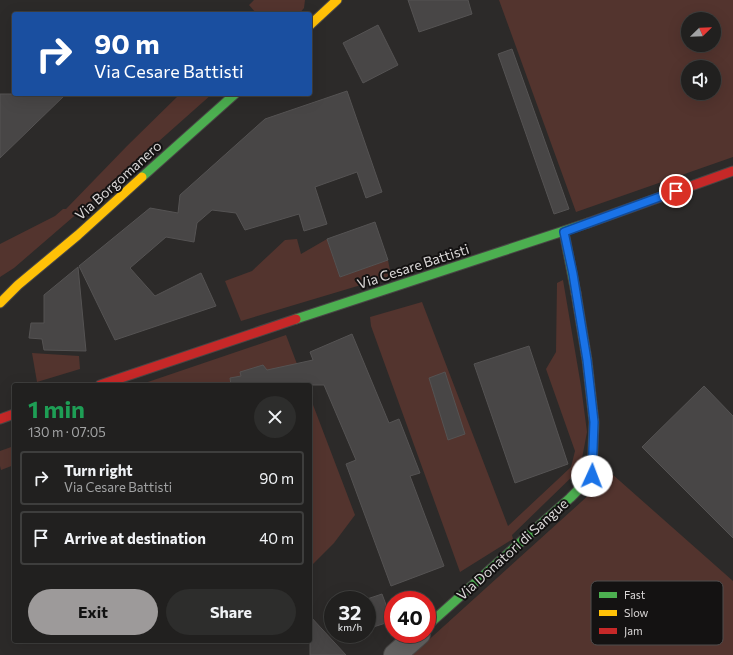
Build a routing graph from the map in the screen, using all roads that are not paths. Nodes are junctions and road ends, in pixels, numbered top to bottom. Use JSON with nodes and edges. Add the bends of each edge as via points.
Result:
{"nodes":[{"id":1,"x":332,"y":2,"type":"edge"},
{"id":2,"x":312,"y":24,"type":"edge"},
{"id":3,"x":233,"y":96,"type":"edge"},
{"id":4,"x":733,"y":171,"type":"edge"},
{"id":5,"x":564,"y":232,"type":"junction"},
{"id":6,"x":18,"y":285,"type":"junction"},
{"id":7,"x":0,"y":295,"type":"edge"},
{"id":8,"x":0,"y":303,"type":"edge"},
{"id":9,"x":106,"y":383,"type":"edge"},
{"id":10,"x":0,"y":415,"type":"edge"},
{"id":11,"x":12,"y":415,"type":"edge"},
{"id":12,"x":12,"y":415,"type":"edge"},
{"id":13,"x":0,"y":419,"type":"edge"},
{"id":14,"x":436,"y":618,"type":"edge"},
{"id":15,"x":408,"y":643,"type":"edge"},
{"id":16,"x":395,"y":655,"type":"edge"}],
"edges":[{"from":1,"to":2,"type":"street"},
{"from":3,"to":6,"type":"street","name":"Via Borgomanero","via":[[78,235]]},
{"from":4,"to":5,"type":"street","name":"Via Cesare Battisti"},
{"from":5,"to":9,"type":"street","name":"Via Cesare Battisti"},
{"from":5,"to":14,"type":"street","name":"Via Donatori di Sangue","via":[[587,360],[594,422],[592,476]]},
{"from":6,"to":7,"type":"street","name":"Via Borgomanero"},
{"from":6,"to":8,"type":"street","name":"Via Borgomanero"},
{"from":10,"to":11,"type":"street"},
{"from":12,"to":13,"type":"street"},
{"from":15,"to":16,"type":"street"}]}
